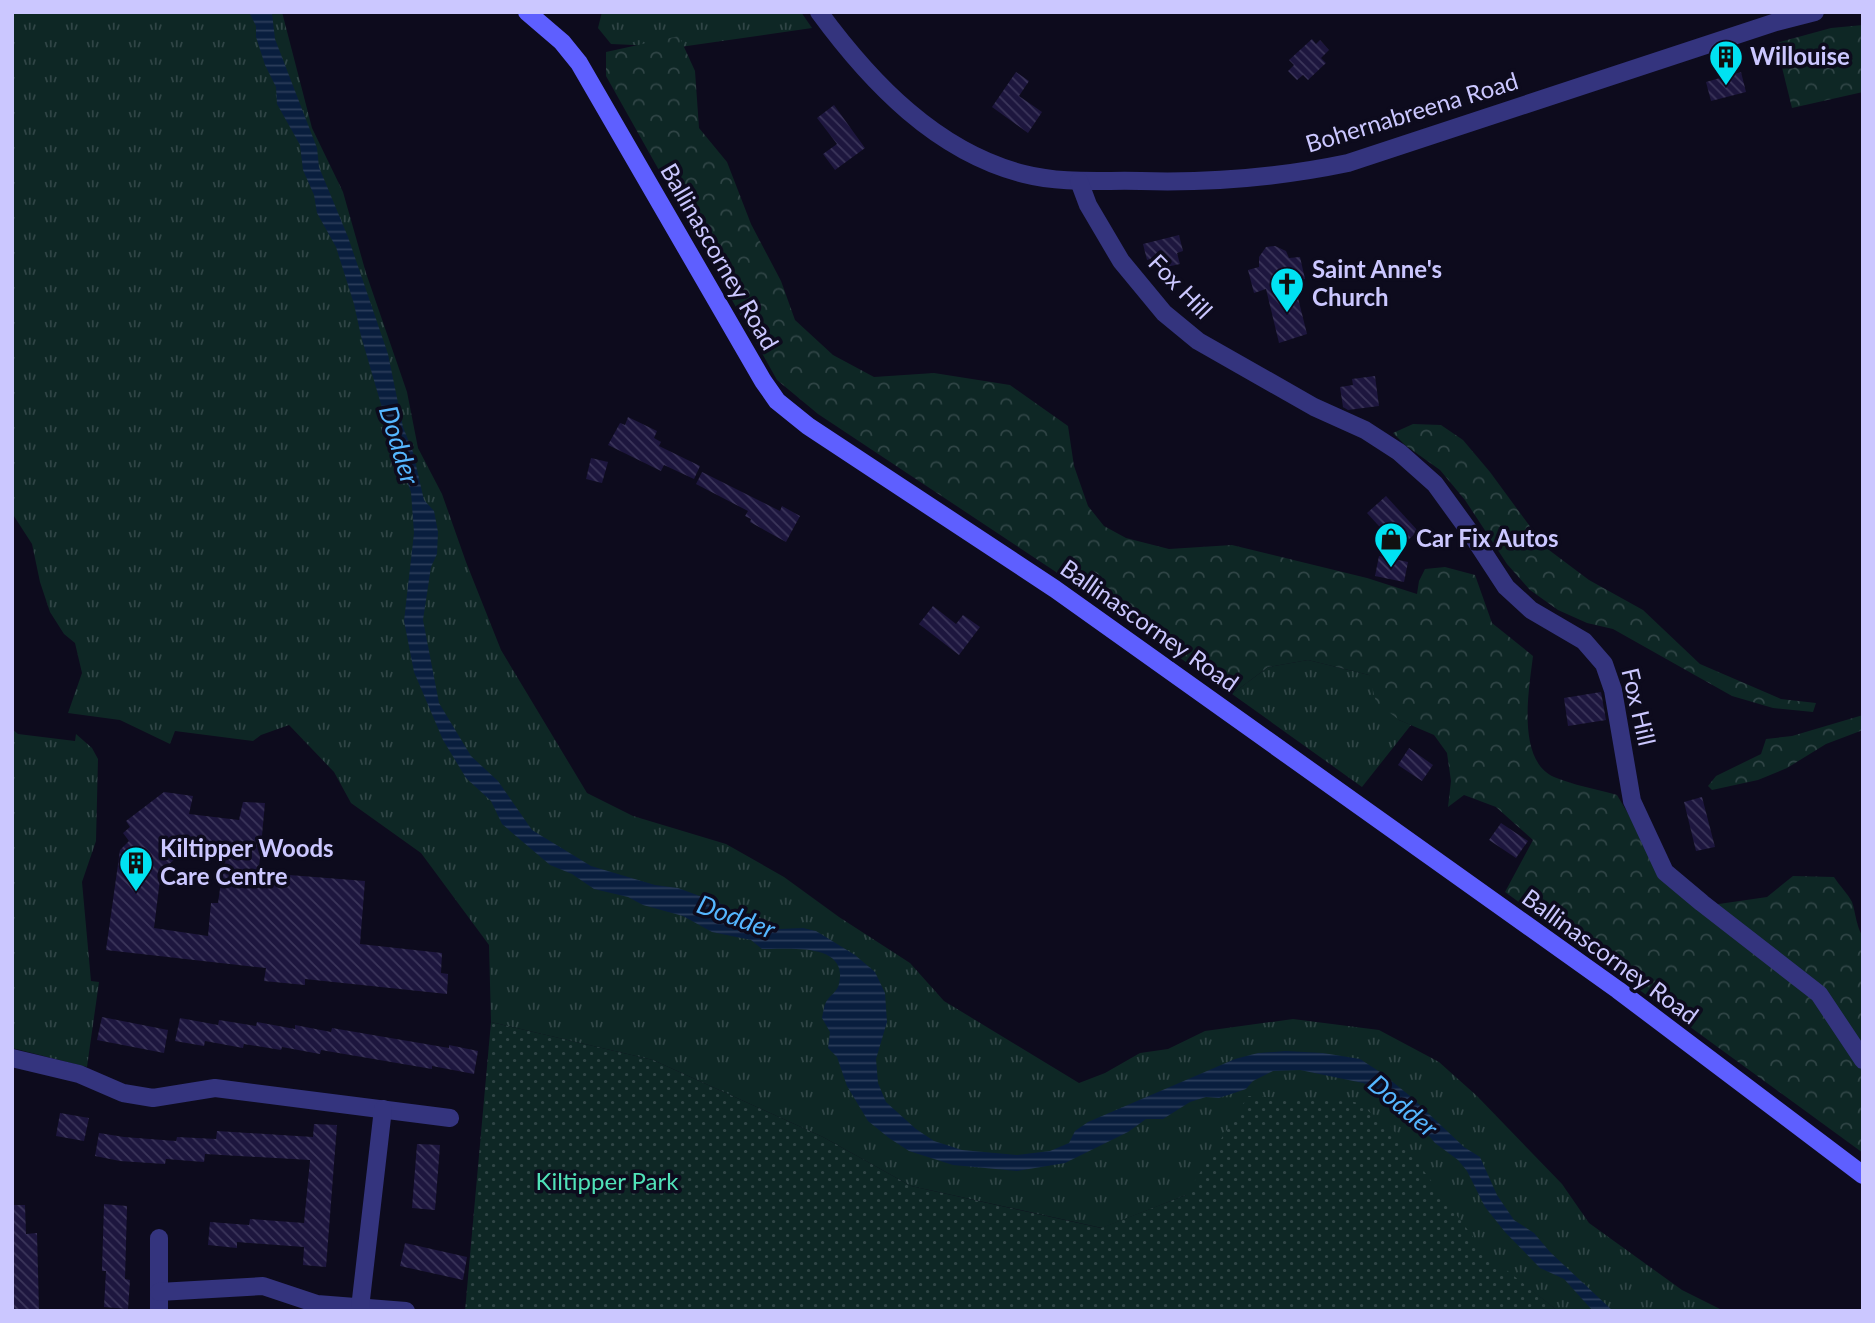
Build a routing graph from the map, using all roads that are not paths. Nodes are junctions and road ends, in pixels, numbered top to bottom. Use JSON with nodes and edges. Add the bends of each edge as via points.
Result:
{"nodes":[{"id":1,"x":527,"y":12,"type":"edge"},
{"id":2,"x":819,"y":12,"type":"edge"},
{"id":3,"x":1815,"y":12,"type":"edge"},
{"id":4,"x":1774,"y":17,"type":"edge"},
{"id":5,"x":1079,"y":181,"type":"junction"},
{"id":6,"x":12,"y":1058,"type":"edge"},
{"id":7,"x":1863,"y":1060,"type":"edge"},
{"id":8,"x":383,"y":1109,"type":"junction"},
{"id":9,"x":450,"y":1118,"type":"dead end"},
{"id":10,"x":1863,"y":1175,"type":"edge"},
{"id":11,"x":159,"y":1238,"type":"dead end"},
{"id":12,"x":159,"y":1292,"type":"junction"},
{"id":13,"x":360,"y":1308,"type":"junction"},
{"id":14,"x":159,"y":1311,"type":"edge"},
{"id":15,"x":406,"y":1311,"type":"edge"}],
"edges":[{"from":1,"to":10,"type":"main road","name":"Ballinascorney Road","via":[[579,63],[777,401],[1077,605],[1618,990]]},
{"from":2,"to":5,"type":"street","name":"Bohernabreena Road","via":[[887,92],[937,135],[1023,174]]},
{"from":3,"to":4,"type":"street","name":"Bohernabreena Road"},
{"from":4,"to":5,"type":"street","name":"Bohernabreena Road","via":[[1349,163],[1247,178]]},
{"from":5,"to":7,"type":"street","name":"Fox Hill","via":[[1121,261],[1164,313],[1198,341],[1399,452],[1435,484],[1506,587],[1531,610],[1584,640],[1609,677],[1632,801],[1665,872],[1819,993]]},
{"from":6,"to":8,"type":"street","via":[[153,1098],[215,1088]]},
{"from":8,"to":9,"type":"street"},
{"from":8,"to":13,"type":"street"},
{"from":11,"to":12,"type":"street"},
{"from":12,"to":13,"type":"street","via":[[263,1286],[317,1304]]},
{"from":12,"to":14,"type":"street"},
{"from":13,"to":15,"type":"street"}]}
